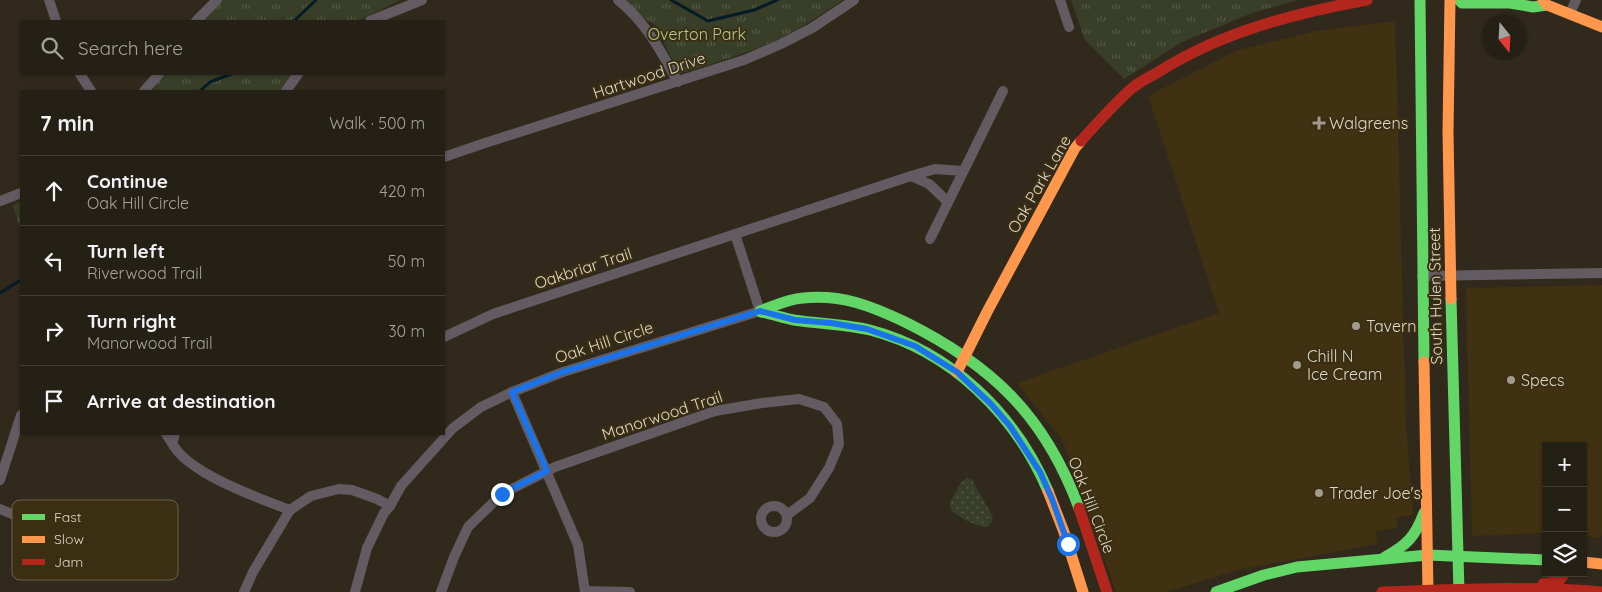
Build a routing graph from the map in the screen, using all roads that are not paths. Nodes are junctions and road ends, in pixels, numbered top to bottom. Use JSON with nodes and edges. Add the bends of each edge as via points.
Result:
{"nodes":[{"id":1,"x":49,"y":0,"type":"edge"},
{"id":2,"x":217,"y":0,"type":"edge"},
{"id":3,"x":422,"y":0,"type":"edge"},
{"id":4,"x":618,"y":0,"type":"edge"},
{"id":5,"x":854,"y":0,"type":"edge"},
{"id":6,"x":1060,"y":0,"type":"edge"},
{"id":7,"x":1367,"y":0,"type":"edge"},
{"id":8,"x":1420,"y":0,"type":"edge"},
{"id":9,"x":1450,"y":0,"type":"edge"},
{"id":10,"x":1459,"y":0,"type":"edge"},
{"id":11,"x":1576,"y":0,"type":"edge"},
{"id":12,"x":1545,"y":2,"type":"edge"},
{"id":13,"x":1570,"y":13,"type":"junction"},
{"id":14,"x":56,"y":20,"type":"edge"},
{"id":15,"x":197,"y":20,"type":"edge"},
{"id":16,"x":372,"y":20,"type":"edge"},
{"id":17,"x":1069,"y":27,"type":"dead end"},
{"id":18,"x":1602,"y":27,"type":"edge"},
{"id":19,"x":81,"y":75,"type":"edge"},
{"id":20,"x":158,"y":75,"type":"edge"},
{"id":21,"x":297,"y":75,"type":"edge"},
{"id":22,"x":678,"y":82,"type":"junction"},
{"id":23,"x":90,"y":90,"type":"edge"},
{"id":24,"x":145,"y":90,"type":"edge"},
{"id":25,"x":287,"y":90,"type":"edge"},
{"id":26,"x":1003,"y":91,"type":"dead end"},
{"id":27,"x":445,"y":158,"type":"edge"},
{"id":28,"x":963,"y":171,"type":"junction"},
{"id":29,"x":911,"y":176,"type":"junction"},
{"id":30,"x":20,"y":193,"type":"edge"},
{"id":31,"x":0,"y":201,"type":"edge"},
{"id":32,"x":948,"y":202,"type":"junction"},
{"id":33,"x":735,"y":234,"type":"junction"},
{"id":34,"x":930,"y":239,"type":"dead end"},
{"id":35,"x":1602,"y":273,"type":"edge"},
{"id":36,"x":1450,"y":275,"type":"junction"},
{"id":37,"x":1422,"y":276,"type":"junction"},
{"id":38,"x":760,"y":311,"type":"junction"},
{"id":39,"x":445,"y":337,"type":"edge"},
{"id":40,"x":966,"y":356,"type":"junction"},
{"id":41,"x":957,"y":372,"type":"junction"},
{"id":42,"x":512,"y":392,"type":"junction"},
{"id":43,"x":20,"y":419,"type":"edge"},
{"id":44,"x":171,"y":437,"type":"edge"},
{"id":45,"x":547,"y":471,"type":"junction"},
{"id":46,"x":0,"y":480,"type":"edge"},
{"id":47,"x":390,"y":506,"type":"junction"},
{"id":48,"x":1427,"y":508,"type":"junction"},
{"id":49,"x":0,"y":509,"type":"edge"},
{"id":50,"x":290,"y":510,"type":"junction"},
{"id":51,"x":12,"y":514,"type":"edge"},
{"id":52,"x":787,"y":515,"type":"dead end"},
{"id":53,"x":1428,"y":555,"type":"junction"},
{"id":54,"x":1457,"y":556,"type":"junction"},
{"id":55,"x":1380,"y":560,"type":"junction"},
{"id":56,"x":1542,"y":560,"type":"edge"},
{"id":57,"x":1587,"y":562,"type":"edge"},
{"id":58,"x":1602,"y":564,"type":"edge"},
{"id":59,"x":1562,"y":577,"type":"edge"},
{"id":60,"x":1518,"y":590,"type":"junction"},
{"id":61,"x":585,"y":591,"type":"edge"},
{"id":62,"x":1428,"y":591,"type":"edge"},
{"id":63,"x":1458,"y":591,"type":"edge"},
{"id":64,"x":1502,"y":591,"type":"edge"},
{"id":65,"x":244,"y":592,"type":"edge"},
{"id":66,"x":355,"y":592,"type":"edge"},
{"id":67,"x":441,"y":592,"type":"edge"},
{"id":68,"x":630,"y":592,"type":"edge"},
{"id":69,"x":1084,"y":592,"type":"edge"},
{"id":70,"x":1107,"y":592,"type":"edge"},
{"id":71,"x":1216,"y":592,"type":"edge"},
{"id":72,"x":1382,"y":592,"type":"edge"},
{"id":73,"x":1602,"y":592,"type":"edge"}],
"edges":[{"from":1,"to":14,"type":"street"},
{"from":2,"to":15,"type":"street"},
{"from":3,"to":16,"type":"street"},
{"from":4,"to":22,"type":"street","via":[[648,30]]},
{"from":5,"to":22,"type":"street","name":"Hartwood Drive","via":[[781,44]]},
{"from":6,"to":17,"type":"street"},
{"from":7,"to":40,"type":"street","name":"Oak Park Lane","via":[[1318,9],[1225,38],[1182,57],[1132,88],[1075,148]]},
{"from":8,"to":37,"type":"street","name":"South Hulen Street"},
{"from":9,"to":36,"type":"street","name":"South Hulen Street"},
{"from":10,"to":12,"type":"street","via":[[1462,3],[1510,3],[1534,7]]},
{"from":11,"to":13,"type":"street"},
{"from":12,"to":13,"type":"street"},
{"from":13,"to":18,"type":"street"},
{"from":19,"to":23,"type":"street"},
{"from":20,"to":24,"type":"street"},
{"from":21,"to":25,"type":"street"},
{"from":22,"to":27,"type":"street","name":"Hartwood Drive"},
{"from":26,"to":28,"type":"street"},
{"from":28,"to":29,"type":"street","name":"Oakbriar Trail","via":[[935,169]]},
{"from":28,"to":32,"type":"street"},
{"from":29,"to":32,"type":"street","via":[[929,184]]},
{"from":29,"to":33,"type":"street","name":"Oakbriar Trail"},
{"from":30,"to":31,"type":"street"},
{"from":32,"to":34,"type":"street"},
{"from":33,"to":38,"type":"street"},
{"from":33,"to":39,"type":"street","name":"Oakbriar Trail","via":[[493,314]]},
{"from":35,"to":36,"type":"street"},
{"from":36,"to":37,"type":"street"},
{"from":36,"to":54,"type":"street","name":"South Hulen Street"},
{"from":37,"to":48,"type":"street","name":"South Hulen Street"},
{"from":38,"to":40,"type":"street","name":"Oak Hill Circle","via":[[802,298],[839,299],[868,305],[919,328]]},
{"from":38,"to":41,"type":"street","via":[[795,320],[867,329],[915,346]]},
{"from":38,"to":42,"type":"street","name":"Oak Hill Circle","via":[[563,372]]},
{"from":40,"to":41,"type":"street","name":"Oak Park Lane"},
{"from":40,"to":70,"type":"street","name":"Oak Hill Circle","via":[[1013,396],[1035,423],[1056,458],[1072,490]]},
{"from":41,"to":69,"type":"street","via":[[1010,426],[1040,472]]},
{"from":42,"to":45,"type":"street"},
{"from":42,"to":47,"type":"street","name":"Oak Hill Circle","via":[[482,407],[453,428],[401,486]]},
{"from":43,"to":46,"type":"street"},
{"from":44,"to":50,"type":"street","via":[[176,451],[215,478]]},
{"from":45,"to":52,"type":"street","name":"Manorwood Trail","via":[[714,411],[799,399],[824,407],[837,424],[839,444],[829,468],[810,498]]},
{"from":45,"to":61,"type":"street","via":[[578,545]]},
{"from":45,"to":67,"type":"street","name":"Manorwood Trail","via":[[502,494],[468,527]]},
{"from":47,"to":50,"type":"street","via":[[352,490],[338,489],[311,496]]},
{"from":47,"to":66,"type":"street","name":"Oak Hill Circle","via":[[367,548]]},
{"from":48,"to":53,"type":"street","name":"South Hulen Street"},
{"from":48,"to":55,"type":"street","via":[[1417,533],[1402,548]]},
{"from":49,"to":51,"type":"street"},
{"from":50,"to":65,"type":"street"},
{"from":53,"to":54,"type":"street"},
{"from":53,"to":55,"type":"street"},
{"from":53,"to":62,"type":"street","name":"South Hulen Street"},
{"from":54,"to":56,"type":"street"},
{"from":54,"to":63,"type":"street","name":"South Hulen Street"},
{"from":55,"to":71,"type":"street","via":[[1297,567]]},
{"from":57,"to":58,"type":"street"},
{"from":59,"to":60,"type":"street","via":[[1555,583]]},
{"from":60,"to":64,"type":"street"},
{"from":60,"to":73,"type":"street"},
{"from":61,"to":68,"type":"street"},
{"from":62,"to":63,"type":"street"},
{"from":62,"to":72,"type":"street"},
{"from":63,"to":64,"type":"street"}]}
